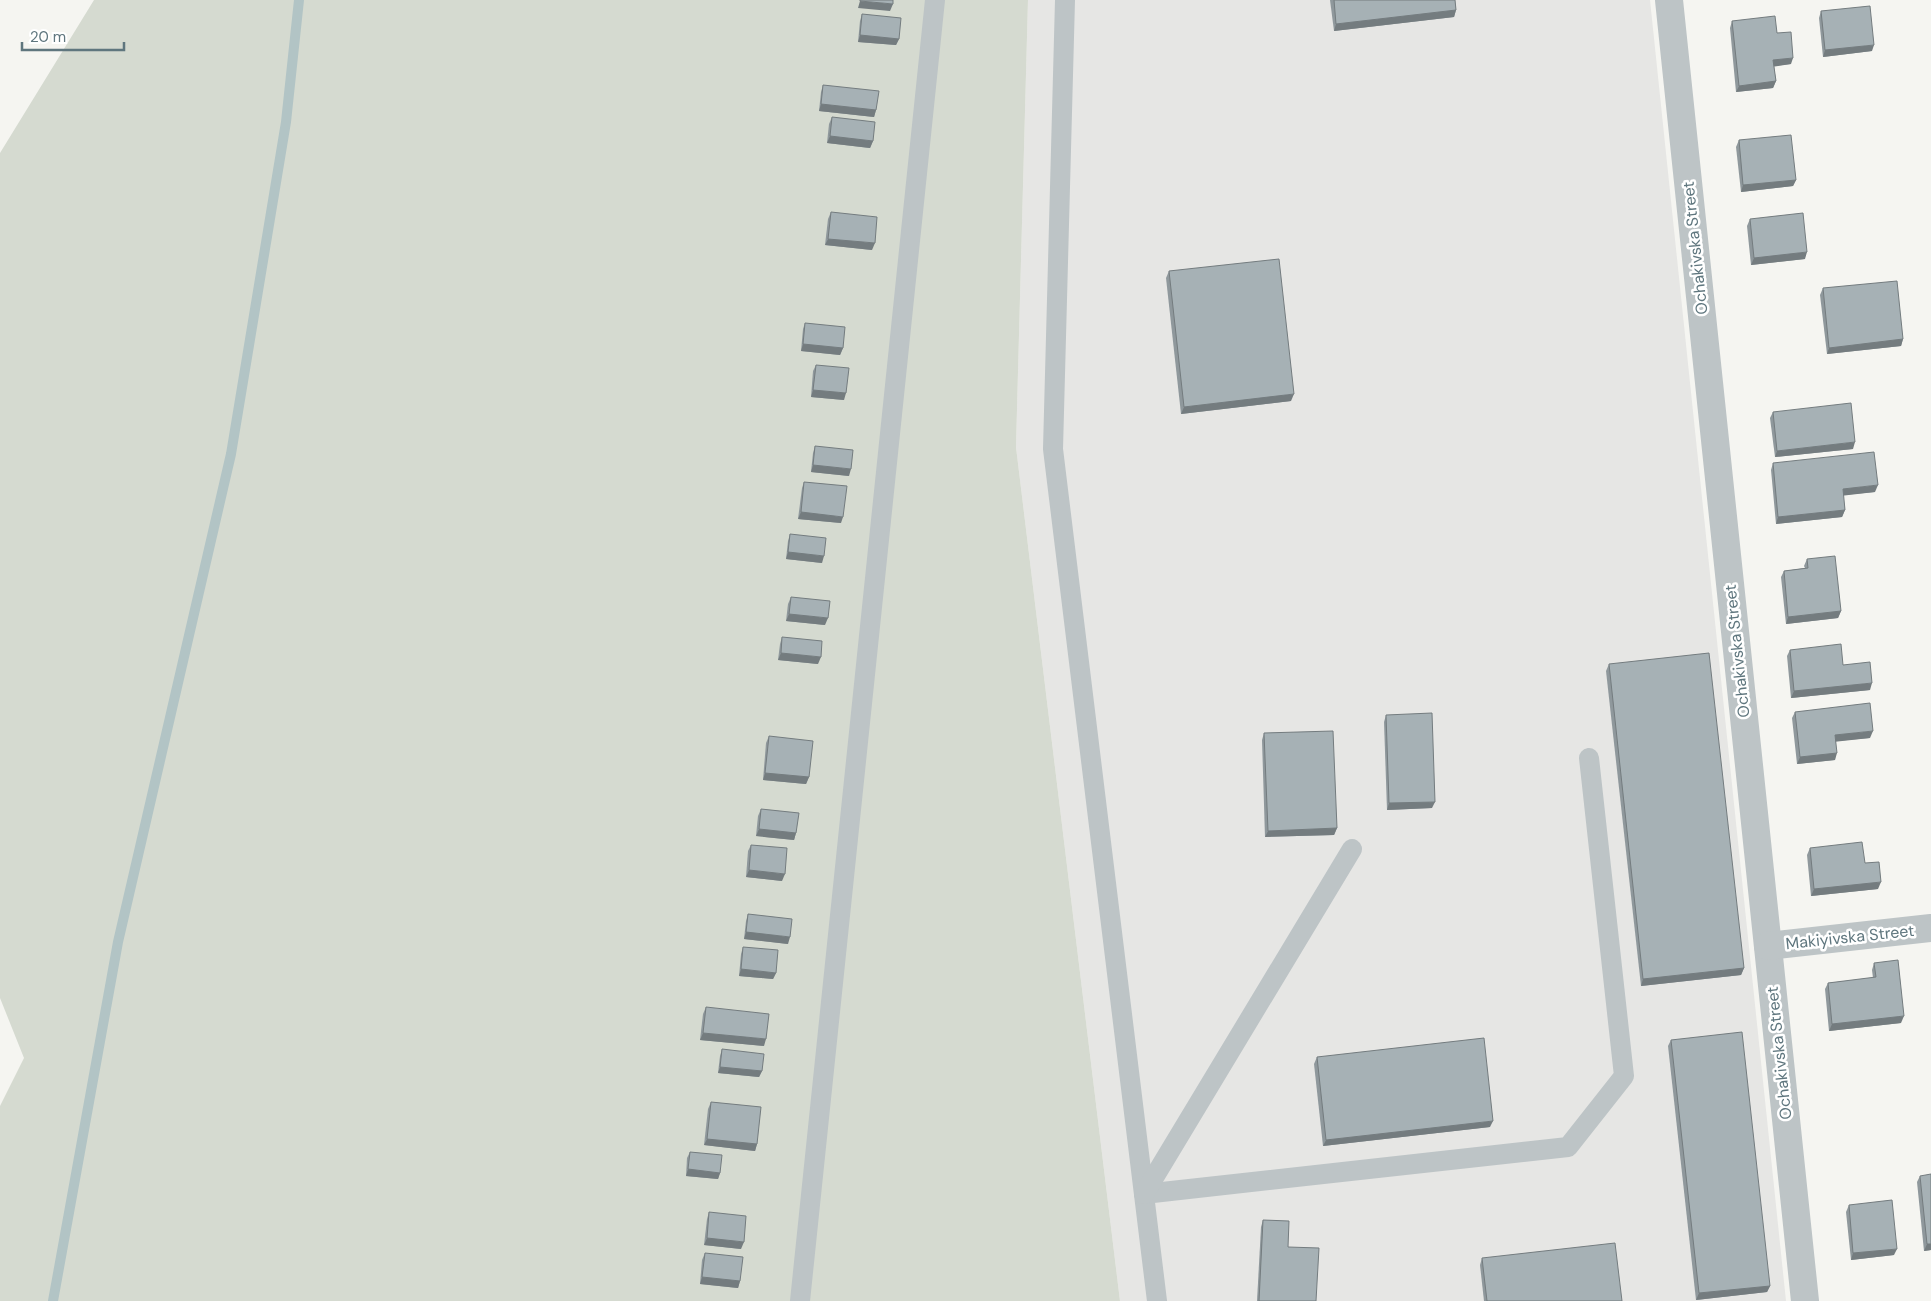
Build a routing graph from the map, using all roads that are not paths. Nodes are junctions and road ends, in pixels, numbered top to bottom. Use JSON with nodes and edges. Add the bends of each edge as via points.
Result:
{"nodes":[{"id":1,"x":936,"y":0,"type":"edge"},
{"id":2,"x":1065,"y":0,"type":"edge"},
{"id":3,"x":1669,"y":0,"type":"edge"},
{"id":4,"x":1589,"y":758,"type":"dead end"},
{"id":5,"x":1352,"y":849,"type":"dead end"},
{"id":6,"x":1931,"y":928,"type":"edge"},
{"id":7,"x":1768,"y":946,"type":"junction"},
{"id":8,"x":1144,"y":1194,"type":"junction"},
{"id":9,"x":800,"y":1301,"type":"edge"},
{"id":10,"x":1157,"y":1301,"type":"edge"},
{"id":11,"x":1806,"y":1301,"type":"edge"}],
"edges":[{"from":1,"to":9,"type":"lane"},
{"from":2,"to":8,"type":"lane","via":[[1053,449]]},
{"from":3,"to":7,"type":"street","name":"Ochakivska Street"},
{"from":4,"to":8,"type":"lane","via":[[1624,1076],[1568,1147]]},
{"from":5,"to":8,"type":"lane"},
{"from":6,"to":7,"type":"street","name":"Makiyivska Street"},
{"from":7,"to":11,"type":"street","name":"Ochakivska Street"},
{"from":8,"to":10,"type":"lane"}]}
